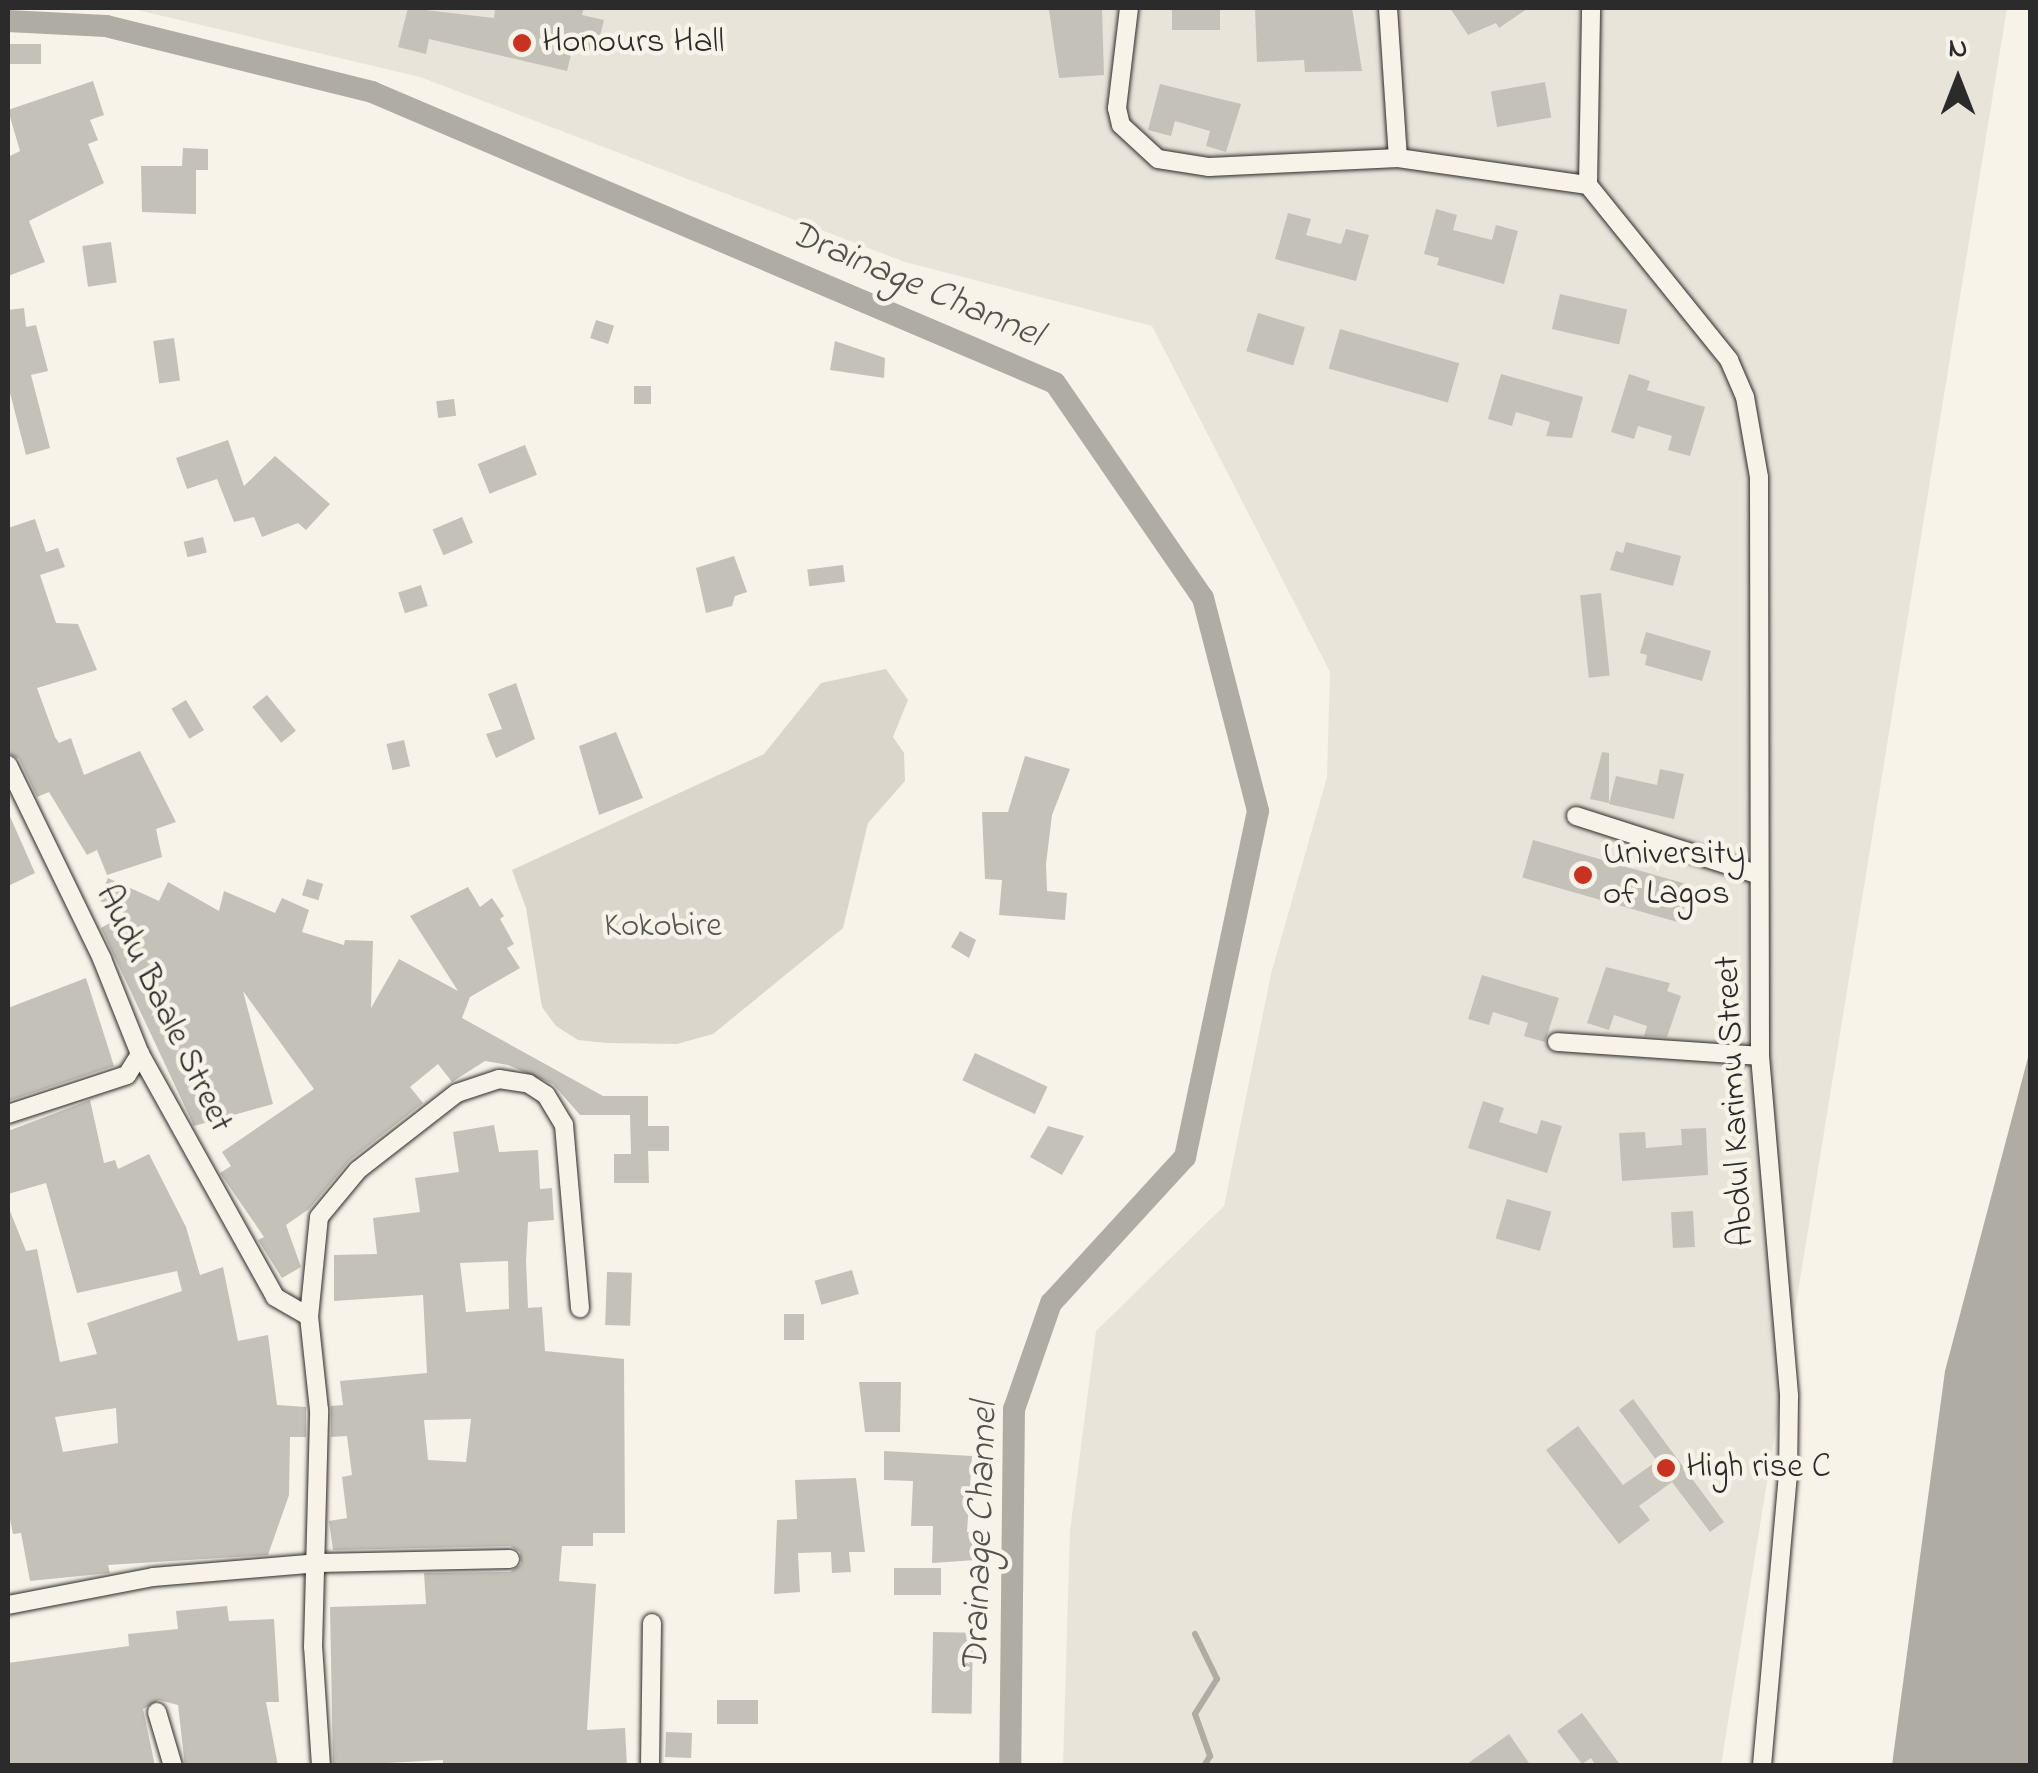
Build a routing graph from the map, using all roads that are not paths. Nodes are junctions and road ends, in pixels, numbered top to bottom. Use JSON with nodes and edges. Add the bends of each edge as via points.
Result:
{"nodes":[{"id":1,"x":1130,"y":8,"type":"edge"},
{"id":2,"x":1388,"y":8,"type":"edge"},
{"id":3,"x":1591,"y":8,"type":"edge"},
{"id":4,"x":1398,"y":158,"type":"junction"},
{"id":5,"x":1588,"y":185,"type":"junction"},
{"id":6,"x":8,"y":765,"type":"edge"},
{"id":7,"x":1576,"y":816,"type":"dead end"},
{"id":8,"x":1758,"y":874,"type":"junction"},
{"id":9,"x":1557,"y":1042,"type":"dead end"},
{"id":10,"x":140,"y":1054,"type":"junction"},
{"id":11,"x":1760,"y":1056,"type":"junction"},
{"id":12,"x":8,"y":1114,"type":"edge"},
{"id":13,"x":580,"y":1308,"type":"dead end"},
{"id":14,"x":308,"y":1317,"type":"junction"},
{"id":15,"x":510,"y":1559,"type":"dead end"},
{"id":16,"x":319,"y":1563,"type":"junction"},
{"id":17,"x":8,"y":1605,"type":"edge"},
{"id":18,"x":652,"y":1623,"type":"dead end"},
{"id":19,"x":157,"y":1712,"type":"dead end"},
{"id":20,"x":174,"y":1766,"type":"edge"},
{"id":21,"x":320,"y":1766,"type":"edge"},
{"id":22,"x":650,"y":1766,"type":"edge"},
{"id":23,"x":1762,"y":1766,"type":"edge"}],
"edges":[{"from":1,"to":4,"type":"street","via":[[1117,108],[1122,126],[1158,159],[1209,167]]},
{"from":2,"to":4,"type":"street"},
{"from":3,"to":5,"type":"street"},
{"from":4,"to":5,"type":"street"},
{"from":5,"to":8,"type":"street","name":"Abdul Karimu Street","via":[[1705,326],[1746,397],[1759,478]]},
{"from":6,"to":10,"type":"street","name":"Audu Baale Street"},
{"from":7,"to":8,"type":"street"},
{"from":8,"to":11,"type":"street","name":"Abdul Karimu Street"},
{"from":9,"to":11,"type":"street"},
{"from":10,"to":12,"type":"street","via":[[128,1075]]},
{"from":10,"to":14,"type":"street","name":"Audu Baale Street","via":[[276,1298]]},
{"from":11,"to":23,"type":"street","name":"Abdul Karimu Street","via":[[1789,1396]]},
{"from":13,"to":14,"type":"street","via":[[564,1125],[546,1095],[499,1078],[449,1100],[329,1201],[319,1216]]},
{"from":14,"to":16,"type":"street","via":[[319,1410]]},
{"from":15,"to":16,"type":"street"},
{"from":16,"to":17,"type":"street","via":[[153,1577]]},
{"from":16,"to":21,"type":"street","via":[[312,1647]]},
{"from":18,"to":22,"type":"street"},
{"from":19,"to":20,"type":"street"}]}
